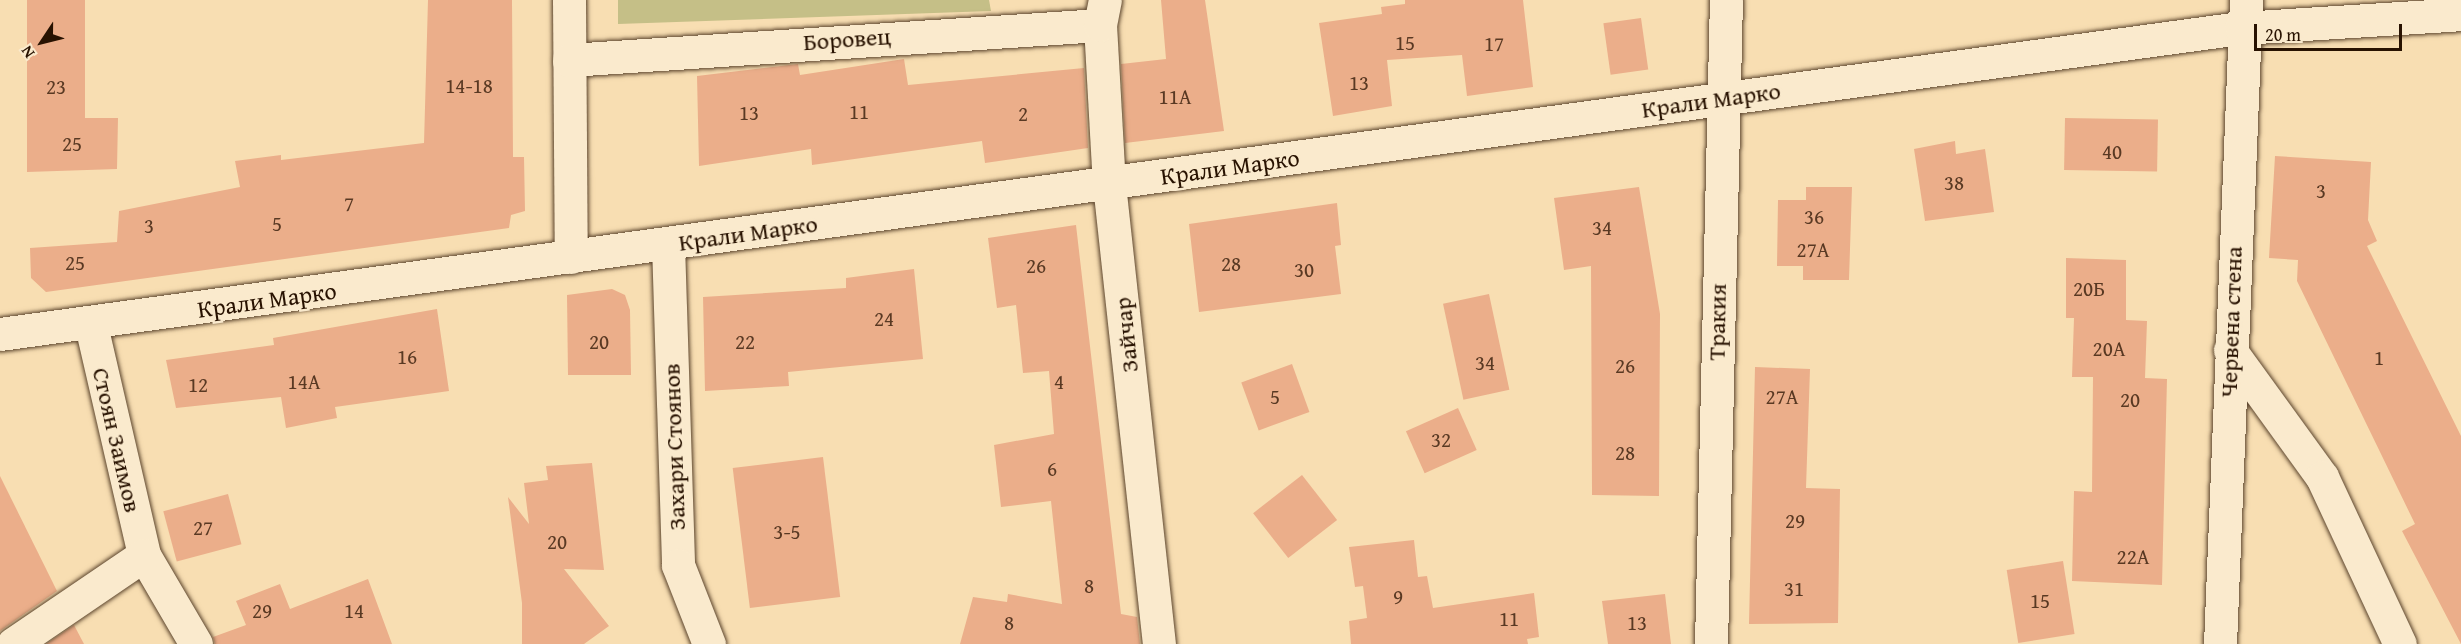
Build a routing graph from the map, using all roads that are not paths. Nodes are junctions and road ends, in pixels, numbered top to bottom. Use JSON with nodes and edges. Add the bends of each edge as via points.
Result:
{"nodes":[{"id":1,"x":569,"y":0,"type":"edge"},
{"id":2,"x":1726,"y":0,"type":"edge"},
{"id":3,"x":1102,"y":13,"type":"edge"},
{"id":4,"x":2244,"y":14,"type":"edge"},
{"id":5,"x":2461,"y":14,"type":"edge"},
{"id":6,"x":569,"y":60,"type":"junction"},
{"id":7,"x":1721,"y":98,"type":"junction"},
{"id":8,"x":1109,"y":184,"type":"junction"},
{"id":9,"x":668,"y":244,"type":"junction"},
{"id":10,"x":571,"y":257,"type":"junction"},
{"id":11,"x":91,"y":325,"type":"junction"},
{"id":12,"x":0,"y":334,"type":"edge"},
{"id":13,"x":2230,"y":350,"type":"junction"},
{"id":14,"x":144,"y":555,"type":"junction"},
{"id":15,"x":13,"y":644,"type":"edge"},
{"id":16,"x":196,"y":644,"type":"edge"},
{"id":17,"x":709,"y":644,"type":"edge"},
{"id":18,"x":1159,"y":644,"type":"edge"},
{"id":19,"x":1711,"y":644,"type":"edge"},
{"id":20,"x":2220,"y":644,"type":"edge"},
{"id":21,"x":2400,"y":644,"type":"edge"}],
"edges":[{"from":1,"to":6,"type":"street"},
{"from":2,"to":7,"type":"street","name":"Тракия"},
{"from":3,"to":6,"type":"street","name":"Боровец"},
{"from":3,"to":8,"type":"street","name":"Зайчар"},
{"from":4,"to":5,"type":"street","name":"Крали Марко"},
{"from":4,"to":7,"type":"street","name":"Крали Марко"},
{"from":4,"to":13,"type":"street","name":"Червена стена"},
{"from":6,"to":10,"type":"street"},
{"from":7,"to":8,"type":"street","name":"Крали Марко"},
{"from":7,"to":19,"type":"street","name":"Тракия"},
{"from":8,"to":9,"type":"street","name":"Крали Марко"},
{"from":8,"to":18,"type":"street","name":"Зайчар"},
{"from":9,"to":10,"type":"street","name":"Крали Марко"},
{"from":9,"to":17,"type":"street","name":"Захари Стоянов","via":[[678,565]]},
{"from":10,"to":11,"type":"street","name":"Крали Марко"},
{"from":11,"to":12,"type":"street","name":"Крали Марко"},
{"from":11,"to":14,"type":"street","name":"Стоян Заимов"},
{"from":13,"to":20,"type":"street","name":"Червена стена"},
{"from":13,"to":21,"type":"street","via":[[2322,477]]},
{"from":14,"to":15,"type":"street"},
{"from":14,"to":16,"type":"street","name":"Стоян Заимов"}]}
